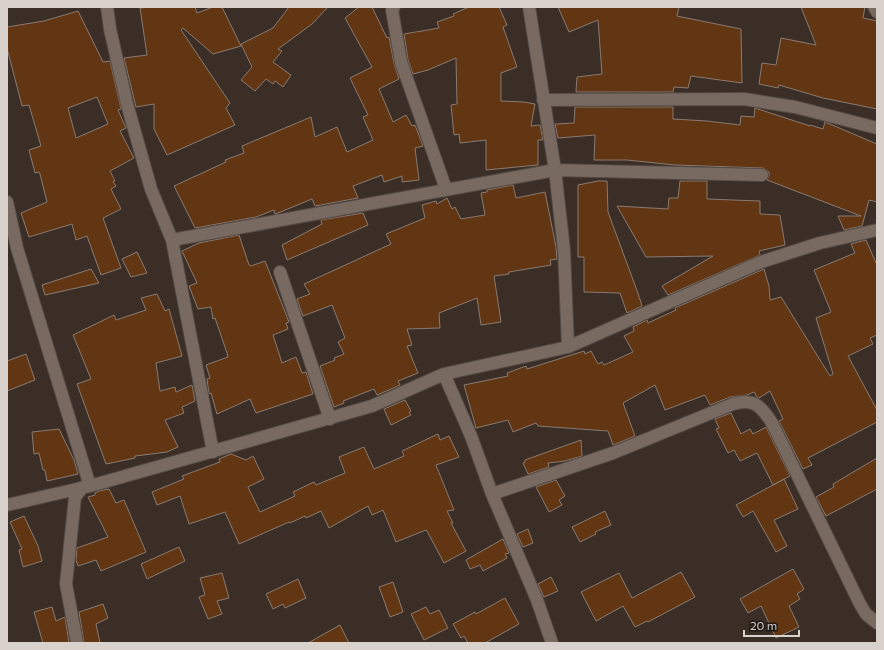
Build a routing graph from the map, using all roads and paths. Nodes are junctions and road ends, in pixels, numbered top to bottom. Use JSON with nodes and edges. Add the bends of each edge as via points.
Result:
{"nodes":[{"id":1,"x":107,"y":7,"type":"edge"},
{"id":2,"x":394,"y":7,"type":"edge"},
{"id":3,"x":529,"y":7,"type":"edge"},
{"id":4,"x":874,"y":7,"type":"edge"},
{"id":5,"x":877,"y":12,"type":"edge"},
{"id":6,"x":544,"y":100,"type":"junction"},
{"id":7,"x":877,"y":128,"type":"edge"},
{"id":8,"x":555,"y":170,"type":"junction"},
{"id":9,"x":762,"y":175,"type":"dead end"},
{"id":10,"x":446,"y":189,"type":"junction"},
{"id":11,"x":7,"y":202,"type":"edge"},
{"id":12,"x":877,"y":230,"type":"edge"},
{"id":13,"x":172,"y":240,"type":"junction"},
{"id":14,"x":280,"y":272,"type":"dead end"},
{"id":15,"x":568,"y":347,"type":"junction"},
{"id":16,"x":444,"y":374,"type":"junction"},
{"id":17,"x":330,"y":419,"type":"junction"},
{"id":18,"x":213,"y":452,"type":"junction"},
{"id":19,"x":86,"y":487,"type":"junction"},
{"id":20,"x":492,"y":494,"type":"junction"},
{"id":21,"x":7,"y":505,"type":"edge"},
{"id":22,"x":877,"y":623,"type":"edge"},
{"id":23,"x":77,"y":643,"type":"edge"},
{"id":24,"x":552,"y":643,"type":"edge"}],
"edges":[{"from":1,"to":13,"type":"street","via":[[131,118],[151,189]]},
{"from":2,"to":10,"type":"street","via":[[392,10],[401,62]]},
{"from":3,"to":6,"type":"street"},
{"from":4,"to":5,"type":"street"},
{"from":6,"to":7,"type":"street","via":[[744,99],[795,107]]},
{"from":6,"to":8,"type":"street"},
{"from":8,"to":9,"type":"street"},
{"from":8,"to":10,"type":"street"},
{"from":8,"to":15,"type":"street","via":[[564,250]]},
{"from":10,"to":13,"type":"street"},
{"from":11,"to":19,"type":"street"},
{"from":12,"to":15,"type":"street","via":[[820,243],[760,262]]},
{"from":13,"to":18,"type":"street"},
{"from":14,"to":17,"type":"street"},
{"from":15,"to":16,"type":"street"},
{"from":16,"to":17,"type":"street","via":[[372,406]]},
{"from":16,"to":20,"type":"street","via":[[471,436]]},
{"from":17,"to":18,"type":"street"},
{"from":18,"to":19,"type":"street"},
{"from":19,"to":21,"type":"street"},
{"from":19,"to":23,"type":"street","via":[[75,497],[66,584]]},
{"from":20,"to":22,"type":"street","via":[[620,451],[733,404],[744,401],[754,403],[764,411],[772,423],[860,604],[866,614]]},
{"from":20,"to":24,"type":"street","via":[[537,600]]}]}
